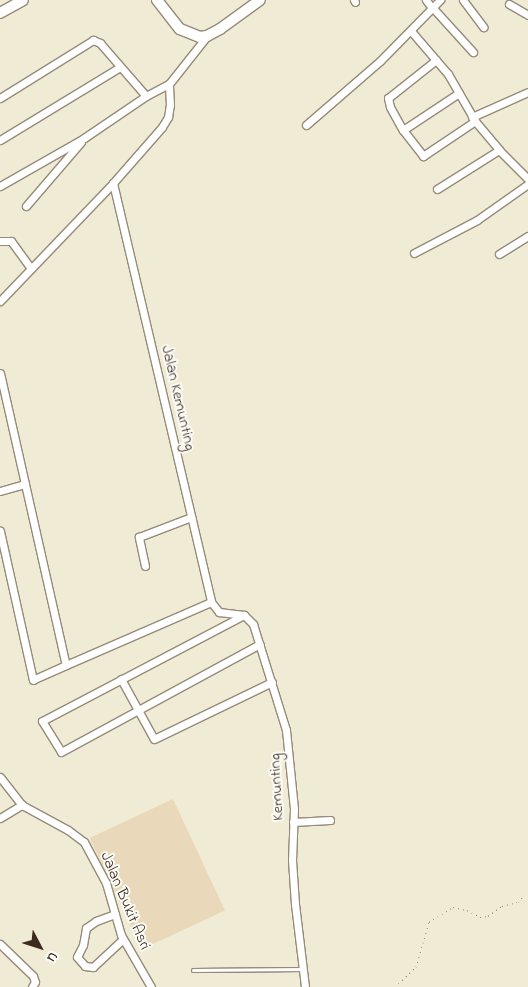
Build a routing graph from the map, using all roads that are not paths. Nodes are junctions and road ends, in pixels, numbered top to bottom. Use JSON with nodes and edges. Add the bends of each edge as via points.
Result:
{"nodes":[{"id":1,"x":23,"y":0,"type":"edge"},
{"id":2,"x":260,"y":0,"type":"edge"},
{"id":3,"x":440,"y":0,"type":"edge"},
{"id":4,"x":463,"y":0,"type":"edge"},
{"id":5,"x":163,"y":2,"type":"edge"},
{"id":6,"x":429,"y":4,"type":"edge"},
{"id":7,"x":509,"y":4,"type":"dead end"},
{"id":8,"x":0,"y":13,"type":"edge"},
{"id":9,"x":528,"y":15,"type":"edge"},
{"id":10,"x":483,"y":26,"type":"dead end"},
{"id":11,"x":410,"y":32,"type":"junction"},
{"id":12,"x":207,"y":36,"type":"junction"},
{"id":13,"x":473,"y":52,"type":"dead end"},
{"id":14,"x":436,"y":60,"type":"junction"},
{"id":15,"x":120,"y":66,"type":"junction"},
{"id":16,"x":168,"y":84,"type":"junction"},
{"id":17,"x":459,"y":92,"type":"junction"},
{"id":18,"x":525,"y":94,"type":"edge"},
{"id":19,"x":146,"y":96,"type":"junction"},
{"id":20,"x":0,"y":98,"type":"edge"},
{"id":21,"x":528,"y":103,"type":"edge"},
{"id":22,"x":474,"y":119,"type":"junction"},
{"id":23,"x":306,"y":125,"type":"dead end"},
{"id":24,"x":402,"y":130,"type":"junction"},
{"id":25,"x":84,"y":138,"type":"junction"},
{"id":26,"x":0,"y":140,"type":"edge"},
{"id":27,"x":499,"y":150,"type":"junction"},
{"id":28,"x":528,"y":179,"type":"edge"},
{"id":29,"x":113,"y":183,"type":"junction"},
{"id":30,"x":528,"y":184,"type":"edge"},
{"id":31,"x":0,"y":186,"type":"edge"},
{"id":32,"x":437,"y":189,"type":"dead end"},
{"id":33,"x":26,"y":206,"type":"dead end"},
{"id":34,"x":528,"y":236,"type":"edge"},
{"id":35,"x":0,"y":241,"type":"edge"},
{"id":36,"x":414,"y":253,"type":"dead end"},
{"id":37,"x":499,"y":254,"type":"dead end"},
{"id":38,"x":31,"y":268,"type":"junction"},
{"id":39,"x":0,"y":301,"type":"edge"},
{"id":40,"x":0,"y":373,"type":"edge"},
{"id":41,"x":25,"y":484,"type":"junction"},
{"id":42,"x":0,"y":491,"type":"edge"},
{"id":43,"x":191,"y":517,"type":"junction"},
{"id":44,"x":0,"y":531,"type":"edge"},
{"id":45,"x":145,"y":566,"type":"dead end"},
{"id":46,"x":211,"y":602,"type":"junction"},
{"id":47,"x":244,"y":615,"type":"junction"},
{"id":48,"x":260,"y":644,"type":"junction"},
{"id":49,"x":66,"y":665,"type":"junction"},
{"id":50,"x":121,"y":679,"type":"junction"},
{"id":51,"x":272,"y":682,"type":"junction"},
{"id":52,"x":137,"y":711,"type":"junction"},
{"id":53,"x":0,"y":777,"type":"edge"},
{"id":54,"x":22,"y":805,"type":"junction"},
{"id":55,"x":0,"y":818,"type":"edge"},
{"id":56,"x":330,"y":820,"type":"dead end"},
{"id":57,"x":293,"y":822,"type":"junction"},
{"id":58,"x":115,"y":914,"type":"junction"},
{"id":59,"x":124,"y":939,"type":"junction"},
{"id":60,"x":0,"y":944,"type":"edge"},
{"id":61,"x":304,"y":968,"type":"junction"},
{"id":62,"x":193,"y":970,"type":"dead end"},
{"id":63,"x":32,"y":987,"type":"edge"},
{"id":64,"x":151,"y":987,"type":"edge"},
{"id":65,"x":305,"y":987,"type":"edge"}],
"edges":[{"from":1,"to":8,"type":"street"},
{"from":2,"to":12,"type":"street"},
{"from":3,"to":6,"type":"street"},
{"from":4,"to":10,"type":"street"},
{"from":5,"to":12,"type":"street","via":[[180,29]]},
{"from":6,"to":11,"type":"street"},
{"from":6,"to":13,"type":"street"},
{"from":7,"to":9,"type":"street"},
{"from":11,"to":14,"type":"street"},
{"from":11,"to":23,"type":"street"},
{"from":12,"to":16,"type":"street"},
{"from":14,"to":17,"type":"street"},
{"from":14,"to":24,"type":"street","via":[[388,98]]},
{"from":15,"to":19,"type":"street"},
{"from":15,"to":20,"type":"street","via":[[100,43],[93,40]]},
{"from":15,"to":26,"type":"street"},
{"from":16,"to":19,"type":"street"},
{"from":16,"to":29,"type":"street","via":[[168,117]]},
{"from":17,"to":22,"type":"street"},
{"from":17,"to":24,"type":"street"},
{"from":18,"to":21,"type":"street"},
{"from":18,"to":22,"type":"street"},
{"from":19,"to":25,"type":"street"},
{"from":22,"to":24,"type":"street","via":[[423,156]]},
{"from":22,"to":27,"type":"street"},
{"from":25,"to":31,"type":"street"},
{"from":25,"to":33,"type":"street"},
{"from":27,"to":28,"type":"street"},
{"from":27,"to":32,"type":"street"},
{"from":29,"to":38,"type":"street"},
{"from":29,"to":43,"type":"street","name":"Jalan Kemunting"},
{"from":30,"to":36,"type":"street","via":[[477,220]]},
{"from":34,"to":37,"type":"street"},
{"from":35,"to":38,"type":"street","via":[[11,241]]},
{"from":38,"to":39,"type":"street"},
{"from":40,"to":41,"type":"street"},
{"from":41,"to":42,"type":"street"},
{"from":41,"to":49,"type":"street"},
{"from":43,"to":45,"type":"street","via":[[139,536]]},
{"from":43,"to":46,"type":"street","name":"Jalan Kemunting"},
{"from":44,"to":49,"type":"street","via":[[33,680]]},
{"from":46,"to":47,"type":"street","via":[[216,610],[223,613]]},
{"from":46,"to":49,"type":"street"},
{"from":47,"to":48,"type":"street","name":"Kemunting","via":[[253,624]]},
{"from":47,"to":50,"type":"street"},
{"from":48,"to":51,"type":"street","name":"Kemunting"},
{"from":48,"to":52,"type":"street"},
{"from":50,"to":52,"type":"street"},
{"from":50,"to":52,"type":"street","via":[[42,721],[61,752]]},
{"from":51,"to":52,"type":"street","via":[[154,739]]},
{"from":51,"to":57,"type":"street","name":"Kemunting","via":[[283,716],[290,757]]},
{"from":53,"to":54,"type":"street","name":"Jalan Bukit Asri"},
{"from":54,"to":55,"type":"street"},
{"from":54,"to":58,"type":"street","name":"Jalan Bukit Asri","via":[[84,842],[106,883]]},
{"from":56,"to":57,"type":"street"},
{"from":57,"to":61,"type":"street","name":"Kemunting","via":[[295,904]]},
{"from":58,"to":59,"type":"street","name":"Jalan Bukit Asri"},
{"from":58,"to":59,"type":"street","via":[[86,928],[77,957],[85,966],[93,967]]},
{"from":59,"to":64,"type":"street","name":"Jalan Bukit Asri"},
{"from":60,"to":63,"type":"street","via":[[33,976]]},
{"from":61,"to":62,"type":"lane"},
{"from":61,"to":65,"type":"street","name":"Kemunting"}]}
